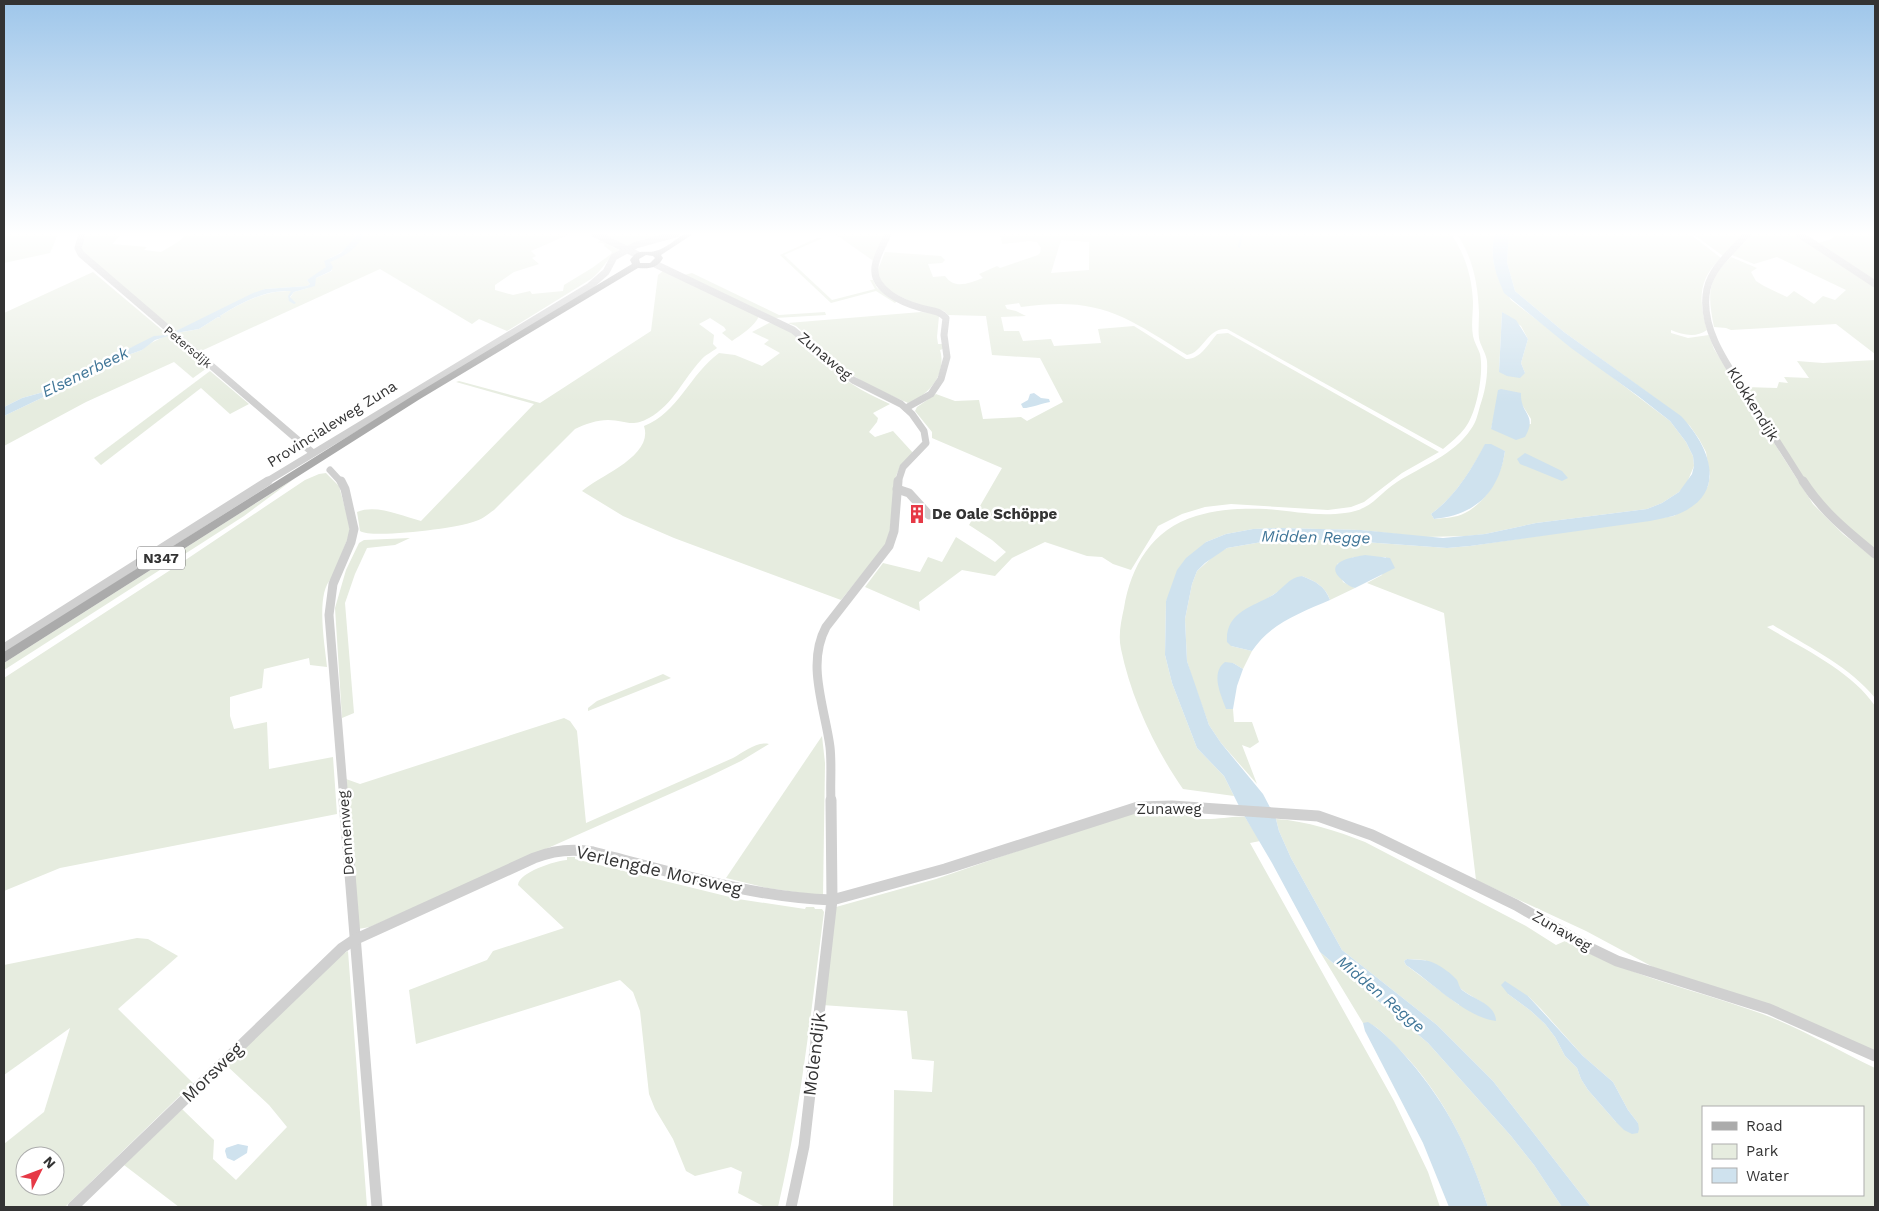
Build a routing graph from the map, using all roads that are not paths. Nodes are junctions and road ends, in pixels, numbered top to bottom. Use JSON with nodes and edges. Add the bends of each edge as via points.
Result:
{"nodes":[{"id":1,"x":123,"y":291,"type":"edge"},
{"id":2,"x":583,"y":291,"type":"edge"},
{"id":3,"x":588,"y":291,"type":"edge"},
{"id":4,"x":711,"y":291,"type":"edge"},
{"id":5,"x":887,"y":291,"type":"edge"},
{"id":6,"x":1706,"y":291,"type":"edge"},
{"id":7,"x":906,"y":408,"type":"junction"},
{"id":8,"x":313,"y":453,"type":"junction"},
{"id":9,"x":330,"y":470,"type":"dead end"},
{"id":10,"x":897,"y":489,"type":"junction"},
{"id":11,"x":929,"y":515,"type":"dead end"},
{"id":12,"x":1875,"y":554,"type":"edge"},
{"id":13,"x":4,"y":648,"type":"edge"},
{"id":14,"x":4,"y":658,"type":"edge"},
{"id":15,"x":1278,"y":813,"type":"joint"},
{"id":16,"x":832,"y":900,"type":"junction"},
{"id":17,"x":354,"y":940,"type":"junction"},
{"id":18,"x":1875,"y":1056,"type":"edge"},
{"id":19,"x":73,"y":1207,"type":"edge"},
{"id":20,"x":377,"y":1207,"type":"edge"},
{"id":21,"x":791,"y":1207,"type":"edge"}],
"edges":[{"from":1,"to":8,"type":"street","name":"Petersdijk"},
{"from":2,"to":8,"type":"street","name":"Provincialeweg Zuna"},
{"from":3,"to":14,"type":"main road","name":"Provincialeweg Zuna","number":"N347"},
{"from":4,"to":7,"type":"street","name":"Zunaweg","via":[[794,330],[853,380]]},
{"from":5,"to":7,"type":"street","via":[[916,306],[940,312],[946,320],[947,357],[941,378],[929,395]]},
{"from":6,"to":12,"type":"street","name":"Klokkendijk","via":[[1707,314],[1724,358],[1812,496],[1831,518]]},
{"from":7,"to":10,"type":"street","name":"Zunaweg","via":[[922,428],[926,441],[902,469]]},
{"from":8,"to":13,"type":"street","name":"Provincialeweg Zuna"},
{"from":9,"to":17,"type":"street","name":"Dennenweg","via":[[344,487],[354,528],[333,584],[328,615]]},
{"from":10,"to":11,"type":"street","via":[[909,493]]},
{"from":10,"to":16,"type":"street","name":"Zunaweg","via":[[890,546],[826,628],[816,654],[816,672],[830,749]]},
{"from":15,"to":16,"type":"street","name":"Zunaweg","via":[[1164,806],[1132,808],[945,869]]},
{"from":15,"to":18,"type":"street","name":"Zunaweg","via":[[1318,816],[1350,826],[1516,904],[1617,961],[1769,1009]]},
{"from":16,"to":17,"type":"street","name":"Verlengde Morsweg","via":[[759,893],[565,848],[534,858]]},
{"from":16,"to":21,"type":"street","name":"Molendijk","via":[[804,1146]]},
{"from":17,"to":19,"type":"street","name":"Morsweg","via":[[337,952]]},
{"from":17,"to":20,"type":"street","name":"Dennenweg"}]}
